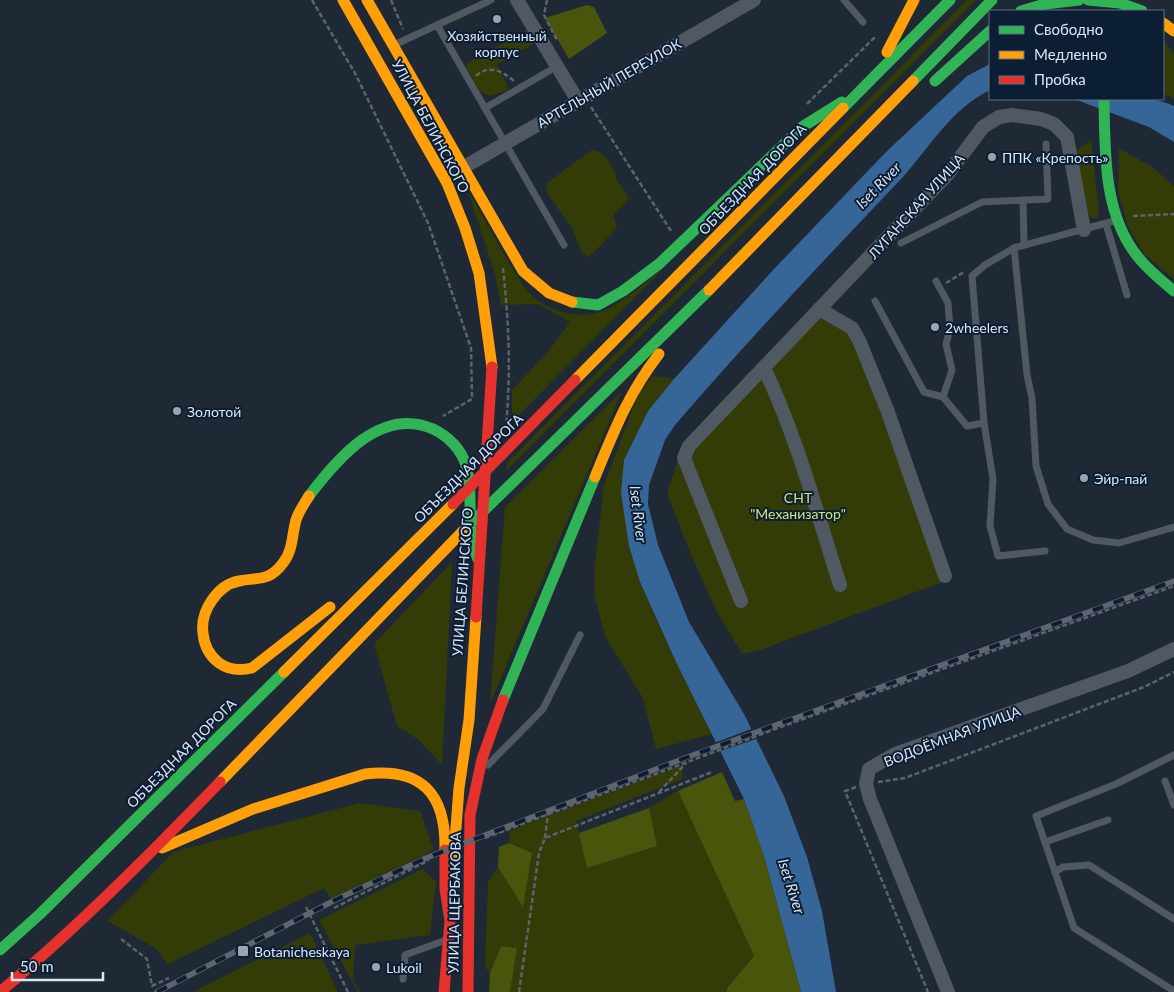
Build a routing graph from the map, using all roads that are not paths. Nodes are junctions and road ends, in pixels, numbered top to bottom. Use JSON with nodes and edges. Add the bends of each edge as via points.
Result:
{"nodes":[{"id":1,"x":343,"y":0,"type":"edge"},
{"id":2,"x":367,"y":0,"type":"edge"},
{"id":3,"x":491,"y":0,"type":"edge"},
{"id":4,"x":517,"y":0,"type":"edge"},
{"id":5,"x":754,"y":0,"type":"edge"},
{"id":6,"x":844,"y":0,"type":"edge"},
{"id":7,"x":914,"y":0,"type":"edge"},
{"id":8,"x":950,"y":0,"type":"edge"},
{"id":9,"x":992,"y":0,"type":"edge"},
{"id":10,"x":1079,"y":0,"type":"edge"},
{"id":11,"x":1088,"y":0,"type":"edge"},
{"id":12,"x":1025,"y":10,"type":"edge"},
{"id":13,"x":1139,"y":10,"type":"edge"},
{"id":14,"x":863,"y":22,"type":"dead end"},
{"id":15,"x":437,"y":25,"type":"junction"},
{"id":16,"x":989,"y":32,"type":"edge"},
{"id":17,"x":394,"y":46,"type":"junction"},
{"id":18,"x":549,"y":71,"type":"dead end"},
{"id":19,"x":871,"y":79,"type":"junction"},
{"id":20,"x":928,"y":89,"type":"dead end"},
{"id":21,"x":858,"y":92,"type":"junction"},
{"id":22,"x":582,"y":99,"type":"junction"},
{"id":23,"x":1104,"y":100,"type":"edge"},
{"id":24,"x":485,"y":108,"type":"junction"},
{"id":25,"x":505,"y":143,"type":"junction"},
{"id":26,"x":1046,"y":144,"type":"dead end"},
{"id":27,"x":464,"y":167,"type":"junction"},
{"id":28,"x":1023,"y":200,"type":"junction"},
{"id":29,"x":1112,"y":222,"type":"junction"},
{"id":30,"x":1084,"y":230,"type":"junction"},
{"id":31,"x":773,"y":243,"type":"dead end"},
{"id":32,"x":901,"y":243,"type":"dead end"},
{"id":33,"x":1024,"y":244,"type":"junction"},
{"id":34,"x":564,"y":245,"type":"dead end"},
{"id":35,"x":1014,"y":248,"type":"junction"},
{"id":36,"x":725,"y":274,"type":"junction"},
{"id":37,"x":936,"y":281,"type":"dead end"},
{"id":38,"x":1174,"y":291,"type":"edge"},
{"id":39,"x":1127,"y":295,"type":"dead end"},
{"id":40,"x":700,"y":300,"type":"junction"},
{"id":41,"x":875,"y":301,"type":"dead end"},
{"id":42,"x":819,"y":309,"type":"junction"},
{"id":43,"x":764,"y":368,"type":"junction"},
{"id":44,"x":942,"y":397,"type":"junction"},
{"id":45,"x":984,"y":423,"type":"junction"},
{"id":46,"x":429,"y":528,"type":"junction"},
{"id":47,"x":1174,"y":528,"type":"edge"},
{"id":48,"x":1045,"y":551,"type":"dead end"},
{"id":49,"x":478,"y":560,"type":"junction"},
{"id":50,"x":945,"y":576,"type":"dead end"},
{"id":51,"x":840,"y":585,"type":"dead end"},
{"id":52,"x":742,"y":602,"type":"dead end"},
{"id":53,"x":580,"y":636,"type":"dead end"},
{"id":54,"x":1174,"y":649,"type":"edge"},
{"id":55,"x":469,"y":718,"type":"junction"},
{"id":56,"x":1174,"y":755,"type":"edge"},
{"id":57,"x":478,"y":776,"type":"junction"},
{"id":58,"x":1165,"y":781,"type":"dead end"},
{"id":59,"x":1174,"y":805,"type":"edge"},
{"id":60,"x":470,"y":815,"type":"junction"},
{"id":61,"x":1108,"y":820,"type":"dead end"},
{"id":62,"x":1045,"y":842,"type":"junction"},
{"id":63,"x":152,"y":853,"type":"junction"},
{"id":64,"x":1055,"y":872,"type":"junction"},
{"id":65,"x":450,"y":911,"type":"junction"},
{"id":66,"x":1174,"y":919,"type":"edge"},
{"id":67,"x":449,"y":939,"type":"junction"},
{"id":68,"x":0,"y":950,"type":"edge"},
{"id":69,"x":403,"y":979,"type":"dead end"},
{"id":70,"x":1174,"y":991,"type":"edge"},
{"id":71,"x":0,"y":992,"type":"edge"},
{"id":72,"x":444,"y":992,"type":"edge"},
{"id":73,"x":468,"y":992,"type":"edge"},
{"id":74,"x":948,"y":992,"type":"edge"}],
"edges":[{"from":1,"to":49,"type":"main road","name":"УЛИЦА БЕЛИНСКОГО","via":[[447,183],[479,273],[492,363]]},
{"from":2,"to":17,"type":"main road"},
{"from":3,"to":15,"type":"lane"},
{"from":4,"to":22,"type":"street"},
{"from":5,"to":22,"type":"street","name":"АРТЕЛЬНЫЙ ПЕРЕУЛОК"},
{"from":6,"to":14,"type":"lane"},
{"from":7,"to":19,"type":"main road"},
{"from":8,"to":19,"type":"main road","name":"ОБЪЕЗДНАЯ ДОРОГА"},
{"from":9,"to":36,"type":"main road"},
{"from":10,"to":12,"type":"main road"},
{"from":11,"to":13,"type":"main road","via":[[1120,3]]},
{"from":15,"to":17,"type":"lane"},
{"from":15,"to":24,"type":"lane"},
{"from":16,"to":20,"type":"main road"},
{"from":17,"to":27,"type":"main road"},
{"from":18,"to":24,"type":"lane"},
{"from":19,"to":21,"type":"main road","name":"ОБЪЕЗДНАЯ ДОРОГА"},
{"from":21,"to":27,"type":"main road","via":[[802,127],[660,264],[598,305],[566,302],[530,279]]},
{"from":21,"to":46,"type":"main road","name":"ОБЪЕЗДНАЯ ДОРОГА"},
{"from":22,"to":25,"type":"street","name":"АРТЕЛЬНЫЙ ПЕРЕУЛОК"},
{"from":23,"to":29,"type":"main road"},
{"from":24,"to":25,"type":"lane"},
{"from":25,"to":27,"type":"street","name":"АРТЕЛЬНЫЙ ПЕРЕУЛОК"},
{"from":25,"to":34,"type":"lane"},
{"from":26,"to":28,"type":"lane","via":[[1048,199]]},
{"from":28,"to":32,"type":"lane","via":[[982,202]]},
{"from":28,"to":33,"type":"lane"},
{"from":29,"to":30,"type":"lane"},
{"from":29,"to":38,"type":"main road","via":[[1134,252]]},
{"from":29,"to":39,"type":"lane"},
{"from":30,"to":33,"type":"lane"},
{"from":30,"to":42,"type":"street","name":"ЛУГАНСКАЯ УЛИЦА","via":[[1067,137],[1054,124],[1041,119],[1012,115],[999,117],[984,127],[947,175]]},
{"from":31,"to":36,"type":"main road"},
{"from":33,"to":35,"type":"lane"},
{"from":35,"to":45,"type":"lane","via":[[972,276]]},
{"from":35,"to":47,"type":"lane","via":[[1032,398],[1036,466],[1048,504],[1067,529],[1093,540],[1119,542]]},
{"from":36,"to":40,"type":"main road"},
{"from":37,"to":44,"type":"lane","via":[[948,303],[950,329],[946,344],[952,370]]},
{"from":40,"to":57,"type":"main road","via":[[641,377],[624,406],[494,722]]},
{"from":40,"to":63,"type":"main road","via":[[447,547]]},
{"from":41,"to":44,"type":"lane","via":[[924,392]]},
{"from":42,"to":43,"type":"street","name":"ЛУГАНСКАЯ УЛИЦА"},
{"from":42,"to":50,"type":"street","via":[[852,328],[859,340],[888,412]]},
{"from":43,"to":51,"type":"street","via":[[805,474]]},
{"from":43,"to":52,"type":"street","name":"ЛУГАНСКАЯ УЛИЦА","via":[[688,446],[684,458]]},
{"from":44,"to":45,"type":"lane","via":[[967,426]]},
{"from":45,"to":48,"type":"lane","via":[[993,479],[990,526],[998,556]]},
{"from":46,"to":49,"type":"main road","via":[[389,556],[299,634],[253,667],[239,670],[222,664],[207,650],[202,636],[206,609],[216,596],[237,581],[254,581],[269,576],[284,563],[290,548],[292,526],[306,498],[337,465],[387,425],[422,425],[440,433],[457,447],[468,471],[471,538]]},
{"from":46,"to":68,"type":"main road","name":"ОБЪЕЗДНАЯ ДОРОГА"},
{"from":49,"to":55,"type":"main road","name":"УЛИЦА БЕЛИНСКОГО"},
{"from":53,"to":57,"type":"lane","via":[[543,709]]},
{"from":54,"to":74,"type":"street","name":"ВОДОЁМНАЯ УЛИЦА","via":[[1128,671],[896,754],[869,769],[866,784],[873,807]]},
{"from":55,"to":60,"type":"main road","name":"УЛИЦА БЕЛИНСКОГО"},
{"from":55,"to":65,"type":"main road","name":"УЛИЦА БЕЛИНСКОГО","via":[[459,788]]},
{"from":56,"to":62,"type":"lane","via":[[1116,784],[1036,816]]},
{"from":57,"to":60,"type":"main road"},
{"from":58,"to":59,"type":"lane"},
{"from":60,"to":73,"type":"main road","name":"УЛИЦА ЩЕРБАКОВА"},
{"from":61,"to":62,"type":"lane"},
{"from":62,"to":64,"type":"lane"},
{"from":63,"to":65,"type":"main road","via":[[253,808],[365,774],[394,772],[426,786],[440,807],[445,829],[445,890]]},
{"from":63,"to":71,"type":"main road","via":[[57,944]]},
{"from":64,"to":66,"type":"lane","via":[[1089,865]]},
{"from":64,"to":70,"type":"lane","via":[[1074,928]]},
{"from":65,"to":67,"type":"main road","name":"УЛИЦА ЩЕРБАКОВА"},
{"from":67,"to":69,"type":"lane","via":[[405,955]]},
{"from":67,"to":72,"type":"main road","name":"УЛИЦА ЩЕРБАКОВА"}]}
